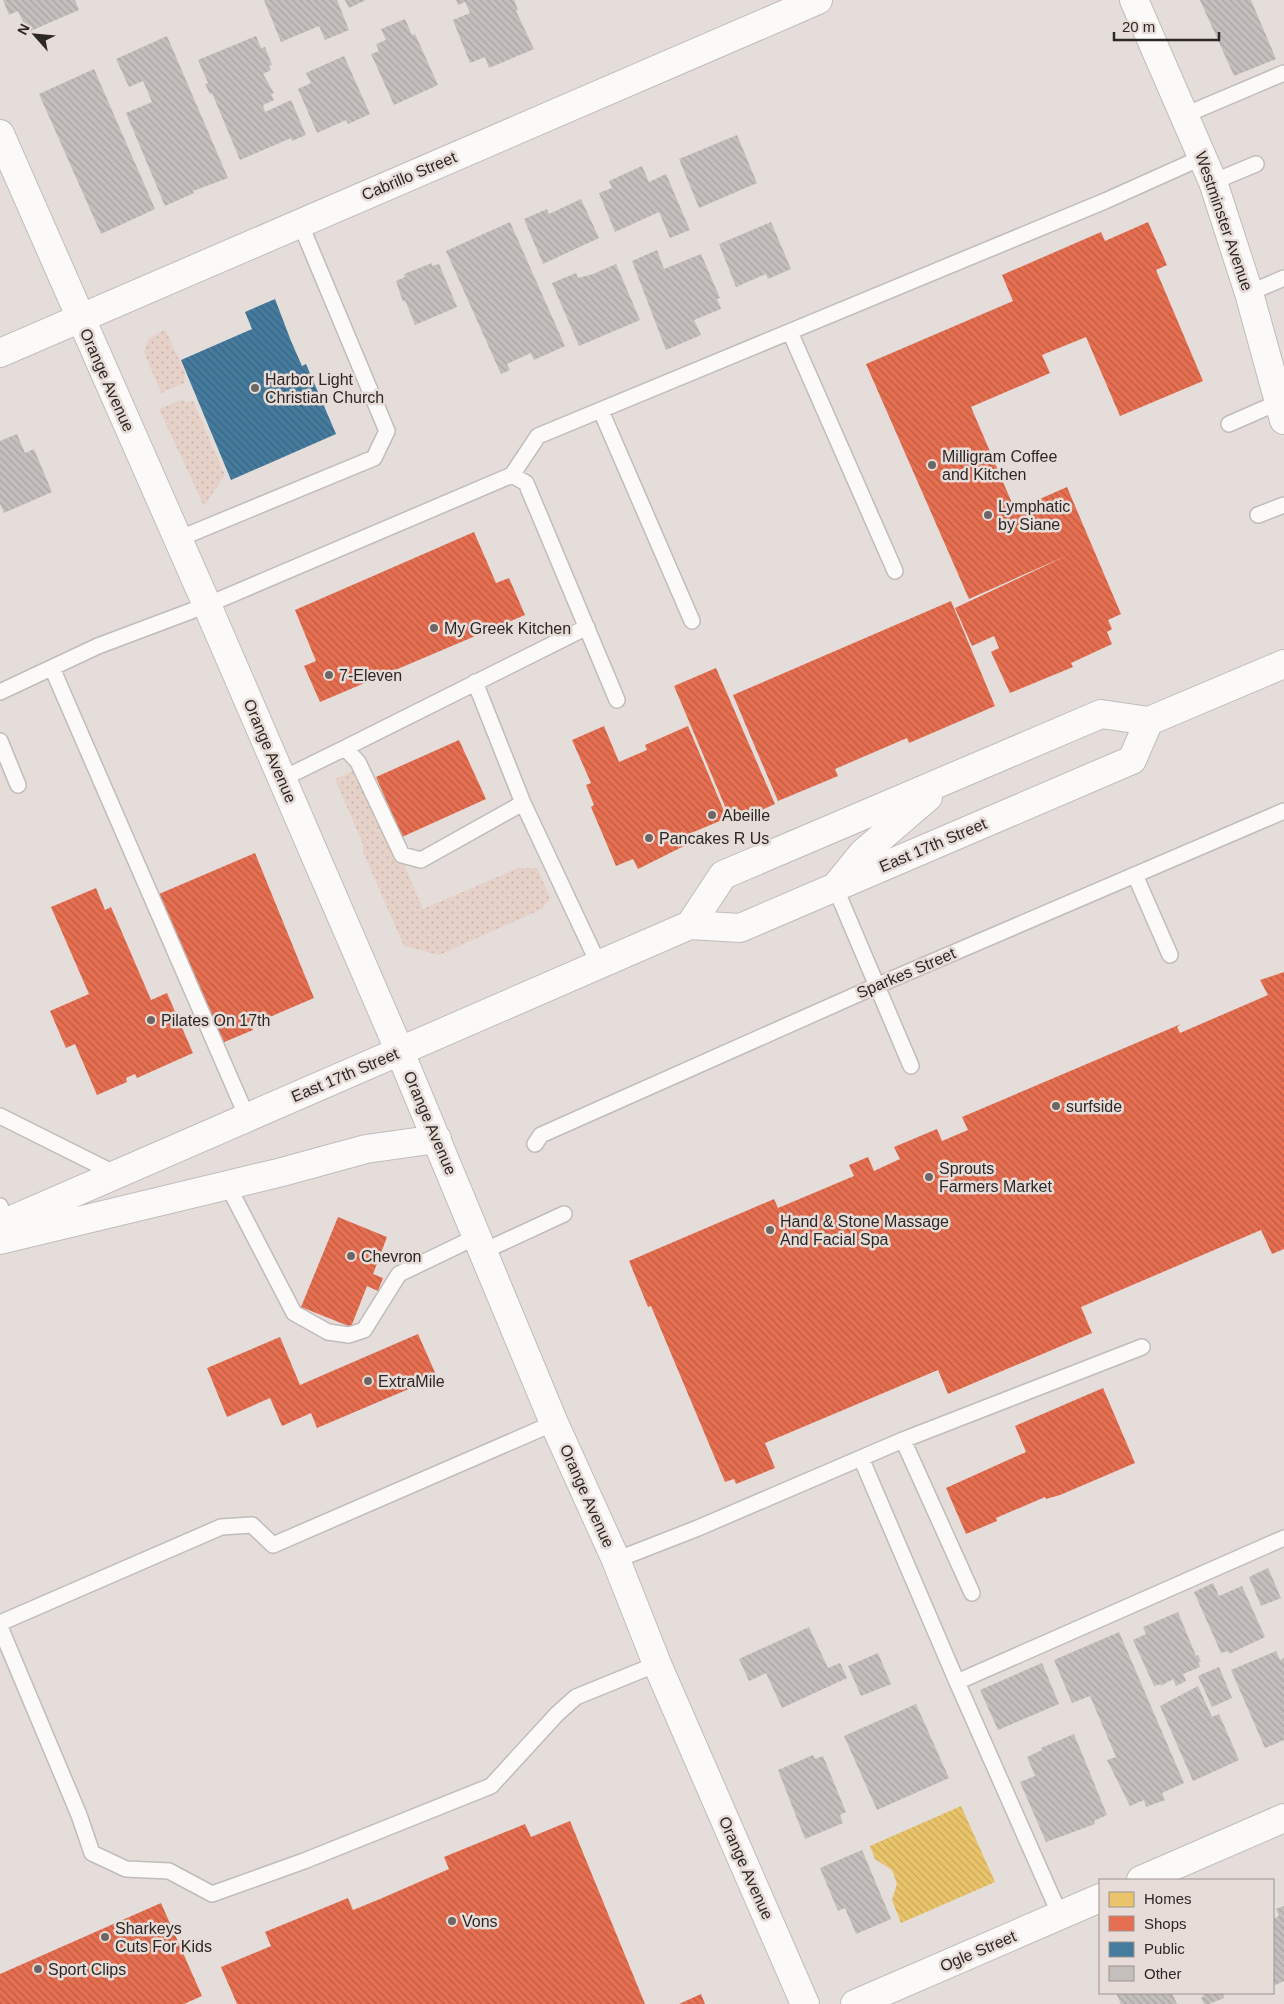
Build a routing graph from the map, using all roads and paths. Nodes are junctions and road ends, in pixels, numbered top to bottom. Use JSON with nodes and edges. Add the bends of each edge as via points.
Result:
{"nodes":[{"id":1,"x":818,"y":0,"type":"edge"},
{"id":2,"x":1134,"y":0,"type":"edge"},
{"id":3,"x":1284,"y":73,"type":"edge"},
{"id":4,"x":1185,"y":115,"type":"junction"},
{"id":5,"x":0,"y":134,"type":"edge"},
{"id":6,"x":1203,"y":157,"type":"junction"},
{"id":7,"x":1256,"y":164,"type":"dead end"},
{"id":8,"x":1213,"y":182,"type":"junction"},
{"id":9,"x":300,"y":223,"type":"junction"},
{"id":10,"x":1284,"y":278,"type":"edge"},
{"id":11,"x":1249,"y":293,"type":"junction"},
{"id":12,"x":80,"y":318,"type":"junction"},
{"id":13,"x":790,"y":332,"type":"junction"},
{"id":14,"x":0,"y":353,"type":"edge"},
{"id":15,"x":601,"y":410,"type":"junction"},
{"id":16,"x":1282,"y":411,"type":"edge"},
{"id":17,"x":1229,"y":424,"type":"dead end"},
{"id":18,"x":512,"y":475,"type":"junction"},
{"id":19,"x":1284,"y":505,"type":"edge"},
{"id":20,"x":1258,"y":515,"type":"dead end"},
{"id":21,"x":178,"y":538,"type":"junction"},
{"id":22,"x":895,"y":571,"type":"dead end"},
{"id":23,"x":207,"y":605,"type":"junction"},
{"id":24,"x":692,"y":621,"type":"dead end"},
{"id":25,"x":587,"y":627,"type":"junction"},
{"id":26,"x":1284,"y":664,"type":"edge"},
{"id":27,"x":52,"y":668,"type":"junction"},
{"id":28,"x":475,"y":682,"type":"junction"},
{"id":29,"x":0,"y":692,"type":"edge"},
{"id":30,"x":617,"y":700,"type":"dead end"},
{"id":31,"x":1149,"y":720,"type":"junction"},
{"id":32,"x":0,"y":741,"type":"edge"},
{"id":33,"x":345,"y":748,"type":"junction"},
{"id":34,"x":282,"y":779,"type":"junction"},
{"id":35,"x":948,"y":780,"type":"junction"},
{"id":36,"x":18,"y":785,"type":"dead end"},
{"id":37,"x":523,"y":803,"type":"junction"},
{"id":38,"x":1284,"y":811,"type":"edge"},
{"id":39,"x":1135,"y":875,"type":"junction"},
{"id":40,"x":835,"y":887,"type":"junction"},
{"id":41,"x":690,"y":925,"type":"junction"},
{"id":42,"x":1170,"y":955,"type":"dead end"},
{"id":43,"x":598,"y":965,"type":"junction"},
{"id":44,"x":876,"y":986,"type":"junction"},
{"id":45,"x":400,"y":1052,"type":"junction"},
{"id":46,"x":911,"y":1066,"type":"dead end"},
{"id":47,"x":0,"y":1116,"type":"edge"},
{"id":48,"x":247,"y":1117,"type":"junction"},
{"id":49,"x":437,"y":1139,"type":"junction"},
{"id":50,"x":535,"y":1144,"type":"dead end"},
{"id":51,"x":116,"y":1174,"type":"junction"},
{"id":52,"x":228,"y":1186,"type":"junction"},
{"id":53,"x":564,"y":1214,"type":"dead end"},
{"id":54,"x":2,"y":1223,"type":"edge"},
{"id":55,"x":481,"y":1243,"type":"junction"},
{"id":56,"x":1142,"y":1347,"type":"dead end"},
{"id":57,"x":554,"y":1423,"type":"junction"},
{"id":58,"x":903,"y":1440,"type":"junction"},
{"id":59,"x":861,"y":1458,"type":"junction"},
{"id":60,"x":1284,"y":1538,"type":"edge"},
{"id":61,"x":616,"y":1560,"type":"junction"},
{"id":62,"x":972,"y":1593,"type":"dead end"},
{"id":63,"x":0,"y":1622,"type":"edge"},
{"id":64,"x":0,"y":1627,"type":"edge"},
{"id":65,"x":656,"y":1664,"type":"junction"},
{"id":66,"x":957,"y":1682,"type":"junction"},
{"id":67,"x":1284,"y":1818,"type":"edge"},
{"id":68,"x":1142,"y":1879,"type":"edge"},
{"id":69,"x":1099,"y":1898,"type":"edge"},
{"id":70,"x":1060,"y":1915,"type":"junction"},
{"id":71,"x":805,"y":2004,"type":"edge"},
{"id":72,"x":855,"y":2004,"type":"edge"}],
"edges":[{"from":1,"to":9,"type":"street","name":"Cabrillo Street"},
{"from":2,"to":4,"type":"street","name":"Westminster Avenue"},
{"from":3,"to":4,"type":"lane"},
{"from":4,"to":6,"type":"street","name":"Westminster Avenue"},
{"from":5,"to":12,"type":"street","name":"Orange Avenue"},
{"from":6,"to":8,"type":"street","name":"Westminster Avenue"},
{"from":6,"to":13,"type":"lane","via":[[1106,201]]},
{"from":7,"to":8,"type":"lane"},
{"from":8,"to":11,"type":"street","name":"Westminster Avenue"},
{"from":9,"to":12,"type":"street","name":"Cabrillo Street"},
{"from":9,"to":21,"type":"lane","via":[[387,432],[374,458]]},
{"from":10,"to":11,"type":"lane"},
{"from":11,"to":16,"type":"street","name":"Westminster Avenue"},
{"from":12,"to":14,"type":"street","name":"Cabrillo Street"},
{"from":12,"to":21,"type":"street","name":"Orange Avenue"},
{"from":13,"to":15,"type":"lane"},
{"from":13,"to":22,"type":"lane"},
{"from":15,"to":18,"type":"lane","via":[[538,436]]},
{"from":15,"to":24,"type":"lane"},
{"from":16,"to":17,"type":"lane"},
{"from":18,"to":23,"type":"lane"},
{"from":18,"to":25,"type":"lane","via":[[526,483]]},
{"from":19,"to":20,"type":"lane"},
{"from":21,"to":23,"type":"street","name":"Orange Avenue"},
{"from":23,"to":27,"type":"lane","via":[[98,646]]},
{"from":23,"to":34,"type":"street","name":"Orange Avenue"},
{"from":25,"to":28,"type":"lane"},
{"from":25,"to":30,"type":"lane"},
{"from":26,"to":31,"type":"street"},
{"from":27,"to":29,"type":"lane"},
{"from":27,"to":48,"type":"lane"},
{"from":28,"to":33,"type":"lane"},
{"from":28,"to":37,"type":"lane"},
{"from":31,"to":35,"type":"street","via":[[1101,714]]},
{"from":31,"to":40,"type":"street","name":"East 17th Street","via":[[1132,760]]},
{"from":32,"to":36,"type":"lane"},
{"from":33,"to":34,"type":"lane"},
{"from":33,"to":37,"type":"lane","via":[[358,762],[402,855],[422,860]]},
{"from":34,"to":45,"type":"street","name":"Orange Avenue"},
{"from":35,"to":40,"type":"street","via":[[862,852]]},
{"from":35,"to":41,"type":"street","via":[[723,875]]},
{"from":37,"to":43,"type":"lane"},
{"from":38,"to":39,"type":"lane","name":"Sparkes Street"},
{"from":39,"to":42,"type":"lane"},
{"from":39,"to":44,"type":"lane","name":"Sparkes Street"},
{"from":40,"to":41,"type":"street","name":"East 17th Street","via":[[740,928]]},
{"from":40,"to":44,"type":"lane"},
{"from":41,"to":43,"type":"street","name":"East 17th Street"},
{"from":43,"to":45,"type":"street","name":"East 17th Street"},
{"from":44,"to":46,"type":"lane"},
{"from":44,"to":50,"type":"lane","name":"Sparkes Street","via":[[541,1135]]},
{"from":45,"to":48,"type":"street","name":"East 17th Street"},
{"from":45,"to":49,"type":"street","name":"Orange Avenue"},
{"from":47,"to":51,"type":"lane"},
{"from":48,"to":51,"type":"street","name":"East 17th Street"},
{"from":49,"to":52,"type":"street","via":[[366,1149]]},
{"from":49,"to":55,"type":"street","name":"Orange Avenue"},
{"from":51,"to":54,"type":"street","name":"East 17th Street"},
{"from":52,"to":54,"type":"street"},
{"from":52,"to":55,"type":"lane","via":[[294,1313],[328,1332],[349,1335],[364,1330],[399,1274]]},
{"from":53,"to":55,"type":"lane"},
{"from":55,"to":57,"type":"street","name":"Orange Avenue"},
{"from":56,"to":58,"type":"lane"},
{"from":57,"to":61,"type":"street","name":"Orange Avenue"},
{"from":57,"to":63,"type":"lane","via":[[272,1545],[252,1525],[221,1527]]},
{"from":58,"to":59,"type":"lane"},
{"from":58,"to":62,"type":"lane"},
{"from":59,"to":61,"type":"lane"},
{"from":59,"to":66,"type":"lane"},
{"from":60,"to":66,"type":"lane"},
{"from":61,"to":65,"type":"street","name":"Orange Avenue"},
{"from":64,"to":65,"type":"lane","via":[[92,1852],[126,1869],[169,1871],[212,1894],[304,1862],[491,1786],[576,1697]]},
{"from":65,"to":71,"type":"street","name":"Orange Avenue"},
{"from":66,"to":70,"type":"lane"},
{"from":67,"to":68,"type":"street"},
{"from":69,"to":70,"type":"street","name":"Ogle Street"},
{"from":70,"to":72,"type":"street","name":"Ogle Street"}]}
